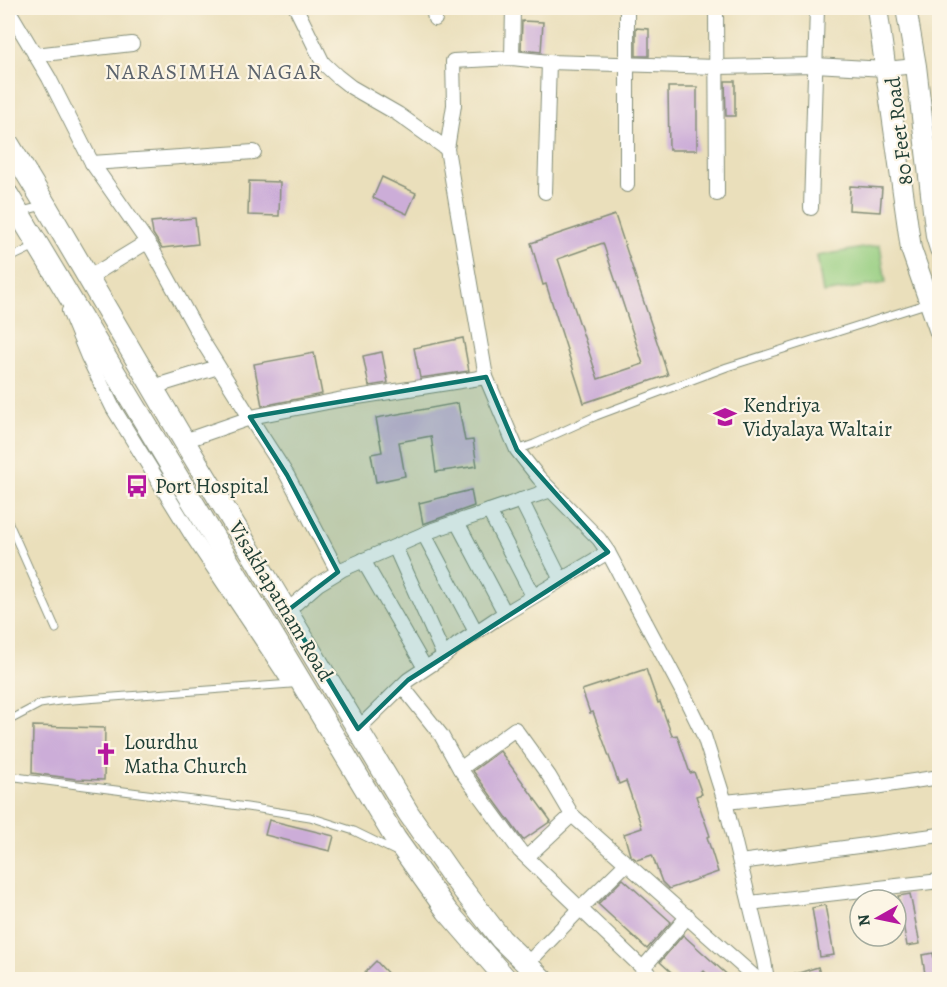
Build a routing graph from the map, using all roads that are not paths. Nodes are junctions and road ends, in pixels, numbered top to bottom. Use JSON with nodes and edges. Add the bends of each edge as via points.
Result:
{"nodes":[{"id":1,"x":296,"y":8,"type":"edge"},
{"id":2,"x":513,"y":8,"type":"edge"},
{"id":3,"x":627,"y":8,"type":"edge"},
{"id":4,"x":716,"y":8,"type":"edge"},
{"id":5,"x":817,"y":8,"type":"edge"},
{"id":6,"x":877,"y":8,"type":"edge"},
{"id":7,"x":906,"y":8,"type":"edge"},
{"id":8,"x":8,"y":9,"type":"edge"},
{"id":9,"x":132,"y":45,"type":"dead end"},
{"id":10,"x":35,"y":54,"type":"junction"},
{"id":11,"x":512,"y":58,"type":"junction"},
{"id":12,"x":549,"y":62,"type":"junction"},
{"id":13,"x":626,"y":63,"type":"junction"},
{"id":14,"x":815,"y":65,"type":"junction"},
{"id":15,"x":916,"y":66,"type":"junction"},
{"id":16,"x":717,"y":67,"type":"junction"},
{"id":17,"x":885,"y":69,"type":"junction"},
{"id":18,"x":10,"y":145,"type":"edge"},
{"id":19,"x":447,"y":149,"type":"junction"},
{"id":20,"x":254,"y":152,"type":"dead end"},
{"id":21,"x":92,"y":163,"type":"junction"},
{"id":22,"x":627,"y":186,"type":"dead end"},
{"id":23,"x":545,"y":192,"type":"dead end"},
{"id":24,"x":717,"y":194,"type":"dead end"},
{"id":25,"x":46,"y":205,"type":"junction"},
{"id":26,"x":11,"y":208,"type":"edge"},
{"id":27,"x":811,"y":208,"type":"dead end"},
{"id":28,"x":938,"y":240,"type":"edge"},
{"id":29,"x":147,"y":242,"type":"junction"},
{"id":30,"x":38,"y":245,"type":"junction"},
{"id":31,"x":8,"y":259,"type":"edge"},
{"id":32,"x":56,"y":275,"type":"junction"},
{"id":33,"x":88,"y":278,"type":"junction"},
{"id":34,"x":935,"y":301,"type":"edge"},
{"id":35,"x":939,"y":332,"type":"edge"},
{"id":36,"x":218,"y":367,"type":"junction"},
{"id":37,"x":486,"y":377,"type":"junction"},
{"id":38,"x":153,"y":387,"type":"junction"},
{"id":39,"x":250,"y":417,"type":"junction"},
{"id":40,"x":184,"y":441,"type":"junction"},
{"id":41,"x":517,"y":450,"type":"junction"},
{"id":42,"x":551,"y":490,"type":"junction"},
{"id":43,"x":521,"y":500,"type":"junction"},
{"id":44,"x":489,"y":511,"type":"junction"},
{"id":45,"x":8,"y":520,"type":"edge"},
{"id":46,"x":457,"y":522,"type":"junction"},
{"id":47,"x":424,"y":534,"type":"junction"},
{"id":48,"x":395,"y":547,"type":"junction"},
{"id":49,"x":608,"y":552,"type":"junction"},
{"id":50,"x":363,"y":560,"type":"junction"},
{"id":51,"x":338,"y":572,"type":"junction"},
{"id":52,"x":561,"y":580,"type":"junction"},
{"id":53,"x":533,"y":596,"type":"junction"},
{"id":54,"x":287,"y":611,"type":"junction"},
{"id":55,"x":505,"y":613,"type":"junction"},
{"id":56,"x":56,"y":629,"type":"dead end"},
{"id":57,"x":476,"y":632,"type":"junction"},
{"id":58,"x":444,"y":656,"type":"junction"},
{"id":59,"x":425,"y":668,"type":"junction"},
{"id":60,"x":291,"y":684,"type":"junction"},
{"id":61,"x":402,"y":686,"type":"junction"},
{"id":62,"x":8,"y":721,"type":"edge"},
{"id":63,"x":358,"y":729,"type":"junction"},
{"id":64,"x":460,"y":769,"type":"junction"},
{"id":65,"x":355,"y":772,"type":"junction"},
{"id":66,"x":8,"y":776,"type":"edge"},
{"id":67,"x":939,"y":777,"type":"edge"},
{"id":68,"x":725,"y":802,"type":"junction"},
{"id":69,"x":572,"y":815,"type":"junction"},
{"id":70,"x":939,"y":835,"type":"edge"},
{"id":71,"x":526,"y":857,"type":"junction"},
{"id":72,"x":410,"y":858,"type":"junction"},
{"id":73,"x":740,"y":862,"type":"junction"},
{"id":74,"x":627,"y":863,"type":"junction"},
{"id":75,"x":939,"y":881,"type":"edge"},
{"id":76,"x":750,"y":903,"type":"junction"},
{"id":77,"x":581,"y":908,"type":"junction"},
{"id":78,"x":688,"y":916,"type":"junction"},
{"id":79,"x":527,"y":964,"type":"junction"},
{"id":80,"x":643,"y":968,"type":"junction"},
{"id":81,"x":507,"y":980,"type":"edge"},
{"id":82,"x":543,"y":980,"type":"edge"},
{"id":83,"x":655,"y":980,"type":"edge"},
{"id":84,"x":758,"y":980,"type":"edge"},
{"id":85,"x":766,"y":980,"type":"edge"}],
"edges":[{"from":1,"to":19,"type":"street","via":[[323,63],[351,87]]},
{"from":2,"to":11,"type":"street"},
{"from":3,"to":13,"type":"street"},
{"from":4,"to":16,"type":"street"},
{"from":5,"to":14,"type":"street"},
{"from":6,"to":17,"type":"street","name":"80 Feet Road"},
{"from":7,"to":15,"type":"street","name":"80 Feet Road"},
{"from":8,"to":10,"type":"street"},
{"from":9,"to":10,"type":"street"},
{"from":10,"to":21,"type":"street"},
{"from":11,"to":12,"type":"street"},
{"from":11,"to":19,"type":"street","via":[[453,61],[454,105]]},
{"from":12,"to":13,"type":"street"},
{"from":12,"to":23,"type":"street"},
{"from":13,"to":16,"type":"street"},
{"from":13,"to":22,"type":"street"},
{"from":14,"to":16,"type":"street"},
{"from":14,"to":17,"type":"street"},
{"from":14,"to":27,"type":"street"},
{"from":15,"to":17,"type":"street"},
{"from":15,"to":28,"type":"street","name":"80 Feet Road"},
{"from":16,"to":24,"type":"street"},
{"from":17,"to":34,"type":"street","name":"80 Feet Road","via":[[911,249]]},
{"from":18,"to":25,"type":"main road","name":"Visakhapatnam Road"},
{"from":19,"to":37,"type":"street"},
{"from":20,"to":21,"type":"street"},
{"from":21,"to":29,"type":"street"},
{"from":25,"to":26,"type":"lane"},
{"from":25,"to":33,"type":"main road","name":"Visakhapatnam Road"},
{"from":26,"to":30,"type":"main road"},
{"from":29,"to":33,"type":"street"},
{"from":29,"to":36,"type":"street"},
{"from":30,"to":31,"type":"lane"},
{"from":30,"to":32,"type":"main road"},
{"from":32,"to":60,"type":"street","via":[[83,348],[113,408]]},
{"from":32,"to":65,"type":"main road"},
{"from":33,"to":38,"type":"main road","name":"Visakhapatnam Road"},
{"from":34,"to":35,"type":"street","name":"80 Feet Road"},
{"from":34,"to":41,"type":"lane","via":[[727,367]]},
{"from":36,"to":38,"type":"street"},
{"from":36,"to":39,"type":"street"},
{"from":37,"to":39,"type":"street"},
{"from":37,"to":41,"type":"street"},
{"from":38,"to":40,"type":"main road","name":"Visakhapatnam Road"},
{"from":39,"to":40,"type":"street"},
{"from":39,"to":51,"type":"street","via":[[288,474]]},
{"from":40,"to":54,"type":"main road","name":"Visakhapatnam Road"},
{"from":41,"to":42,"type":"street"},
{"from":42,"to":43,"type":"street"},
{"from":42,"to":49,"type":"street"},
{"from":43,"to":44,"type":"street"},
{"from":43,"to":52,"type":"street"},
{"from":44,"to":46,"type":"street"},
{"from":44,"to":53,"type":"street"},
{"from":45,"to":56,"type":"lane"},
{"from":46,"to":47,"type":"street"},
{"from":46,"to":55,"type":"street"},
{"from":47,"to":48,"type":"street"},
{"from":47,"to":57,"type":"street"},
{"from":48,"to":50,"type":"street"},
{"from":48,"to":58,"type":"street"},
{"from":49,"to":52,"type":"street"},
{"from":49,"to":68,"type":"street","via":[[704,736]]},
{"from":50,"to":51,"type":"street"},
{"from":50,"to":59,"type":"street"},
{"from":51,"to":54,"type":"street"},
{"from":52,"to":53,"type":"street"},
{"from":53,"to":55,"type":"street"},
{"from":54,"to":63,"type":"main road","name":"Visakhapatnam Road"},
{"from":55,"to":57,"type":"street"},
{"from":57,"to":58,"type":"street"},
{"from":58,"to":59,"type":"street"},
{"from":59,"to":61,"type":"street"},
{"from":60,"to":62,"type":"lane","via":[[59,701],[40,704]]},
{"from":60,"to":65,"type":"street"},
{"from":61,"to":63,"type":"street"},
{"from":61,"to":64,"type":"street","via":[[441,735]]},
{"from":63,"to":79,"type":"main road","name":"Visakhapatnam Road","via":[[450,873],[501,939]]},
{"from":64,"to":69,"type":"street","via":[[514,729]]},
{"from":64,"to":71,"type":"street"},
{"from":65,"to":72,"type":"main road"},
{"from":66,"to":72,"type":"lane","via":[[310,817],[354,831]]},
{"from":67,"to":68,"type":"street"},
{"from":68,"to":73,"type":"street"},
{"from":69,"to":71,"type":"street"},
{"from":69,"to":74,"type":"street"},
{"from":70,"to":73,"type":"street"},
{"from":71,"to":77,"type":"street"},
{"from":72,"to":81,"type":"main road","via":[[447,911]]},
{"from":73,"to":76,"type":"street"},
{"from":74,"to":77,"type":"street"},
{"from":74,"to":78,"type":"street"},
{"from":75,"to":76,"type":"street"},
{"from":76,"to":85,"type":"street"},
{"from":77,"to":79,"type":"street"},
{"from":77,"to":80,"type":"street"},
{"from":78,"to":80,"type":"street"},
{"from":78,"to":84,"type":"street"},
{"from":79,"to":82,"type":"main road","name":"Visakhapatnam Road"},
{"from":80,"to":83,"type":"street"}]}
